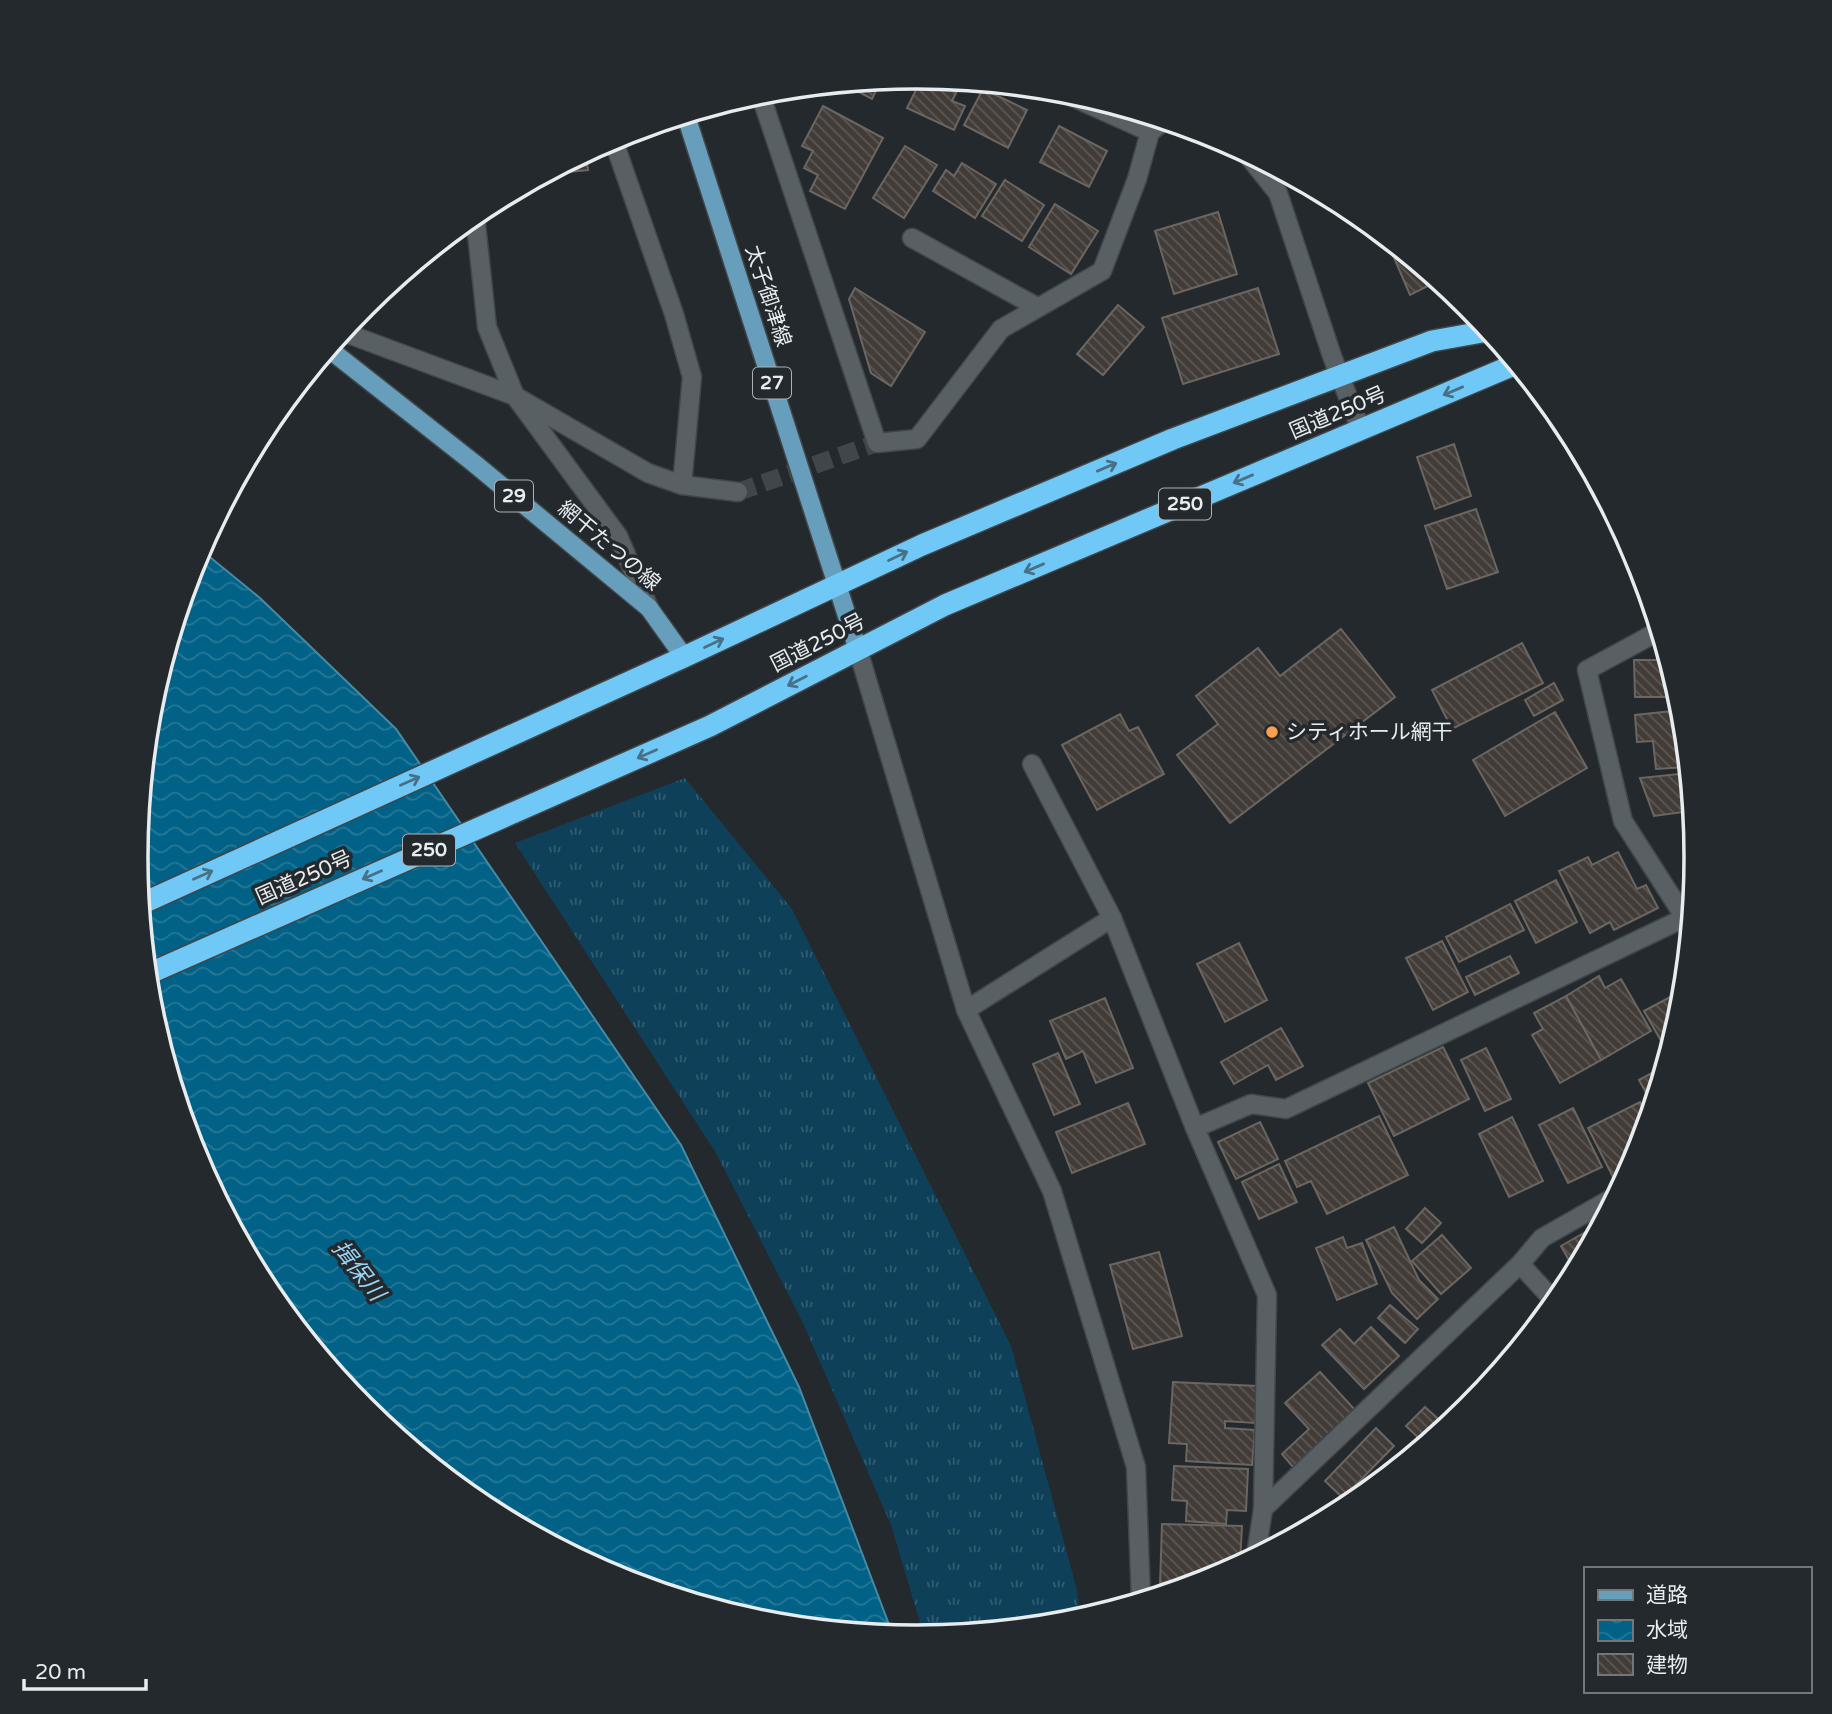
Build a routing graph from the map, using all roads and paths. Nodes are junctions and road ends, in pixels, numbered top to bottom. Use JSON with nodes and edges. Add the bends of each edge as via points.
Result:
{"nodes":[{"id":1,"x":765,"y":104,"type":"edge"},
{"id":2,"x":689,"y":124,"type":"edge"},
{"id":3,"x":1157,"y":128,"type":"edge"},
{"id":4,"x":616,"y":151,"type":"edge"},
{"id":5,"x":1259,"y":170,"type":"edge"},
{"id":6,"x":476,"y":228,"type":"edge"},
{"id":7,"x":912,"y":237,"type":"dead end"},
{"id":8,"x":1037,"y":307,"type":"junction"},
{"id":9,"x":1477,"y":333,"type":"edge"},
{"id":10,"x":353,"y":336,"type":"edge"},
{"id":11,"x":336,"y":355,"type":"edge"},
{"id":12,"x":1507,"y":369,"type":"edge"},
{"id":13,"x":1341,"y":376,"type":"junction"},
{"id":14,"x":515,"y":397,"type":"junction"},
{"id":15,"x":1361,"y":430,"type":"junction"},
{"id":16,"x":682,"y":485,"type":"junction"},
{"id":17,"x":738,"y":492,"type":"tunnel mouth"},
{"id":18,"x":836,"y":585,"type":"junction"},
{"id":19,"x":649,"y":608,"type":"junction"},
{"id":20,"x":1651,"y":635,"type":"edge"},
{"id":21,"x":858,"y":650,"type":"junction"},
{"id":22,"x":684,"y":657,"type":"junction"},
{"id":23,"x":1032,"y":764,"type":"dead end"},
{"id":24,"x":150,"y":900,"type":"edge"},
{"id":25,"x":1681,"y":912,"type":"edge"},
{"id":26,"x":1112,"y":918,"type":"junction"},
{"id":27,"x":1680,"y":924,"type":"edge"},
{"id":28,"x":157,"y":970,"type":"edge"},
{"id":29,"x":966,"y":1010,"type":"junction"},
{"id":30,"x":1195,"y":1128,"type":"junction"},
{"id":31,"x":1601,"y":1204,"type":"edge"},
{"id":32,"x":1520,"y":1264,"type":"junction"},
{"id":33,"x":1547,"y":1293,"type":"edge"},
{"id":34,"x":1263,"y":1509,"type":"junction"},
{"id":35,"x":1257,"y":1545,"type":"edge"},
{"id":36,"x":1141,"y":1591,"type":"edge"}],
"edges":[{"from":1,"to":8,"type":"street","via":[[877,443],[916,439],[1001,328]]},
{"from":2,"to":18,"type":"main road","name":"太子御津線","number":"27"},
{"from":3,"to":8,"type":"street","via":[[1102,271]]},
{"from":4,"to":16,"type":"street","via":[[692,377]]},
{"from":5,"to":13,"type":"street","via":[[1278,193]]},
{"from":6,"to":14,"type":"street","via":[[487,327]]},
{"from":7,"to":8,"type":"street"},
{"from":9,"to":13,"type":"highway","name":"国道250号","via":[[1432,341]]},
{"from":10,"to":14,"type":"street"},
{"from":11,"to":19,"type":"main road","name":"網干たつの線","number":"29"},
{"from":12,"to":15,"type":"highway","name":"国道250号","number":"250","one_way":true},
{"from":13,"to":15,"type":"street"},
{"from":18,"to":13,"type":"highway","name":"国道250号","one_way":true,"via":[[1173,439]]},
{"from":14,"to":16,"type":"street","via":[[648,472]]},
{"from":14,"to":19,"type":"street","via":[[618,536]]},
{"from":15,"to":21,"type":"highway","name":"国道250号","number":"250","one_way":true,"via":[[944,605]]},
{"from":16,"to":17,"type":"street"},
{"from":18,"to":21,"type":"main road","name":"太子御津線","number":"27"},
{"from":22,"to":18,"type":"highway","name":"国道250号","one_way":true},
{"from":19,"to":22,"type":"main road","name":"網干たつの線","number":"29"},
{"from":20,"to":25,"type":"street","via":[[1587,670],[1623,821]]},
{"from":21,"to":28,"type":"highway","name":"国道250号","number":"250","one_way":true,"via":[[710,726]]},
{"from":21,"to":29,"type":"street"},
{"from":24,"to":22,"type":"highway","name":"国道250号","one_way":true},
{"from":23,"to":26,"type":"street"},
{"from":26,"to":29,"type":"street"},
{"from":26,"to":30,"type":"street"},
{"from":27,"to":30,"type":"street","via":[[1286,1109],[1251,1104]]},
{"from":29,"to":36,"type":"street","via":[[1052,1191],[1136,1467]]},
{"from":30,"to":34,"type":"street","via":[[1267,1295]]},
{"from":31,"to":32,"type":"street","via":[[1542,1238]]},
{"from":32,"to":33,"type":"street"},
{"from":32,"to":34,"type":"street"},
{"from":34,"to":35,"type":"street"}]}
